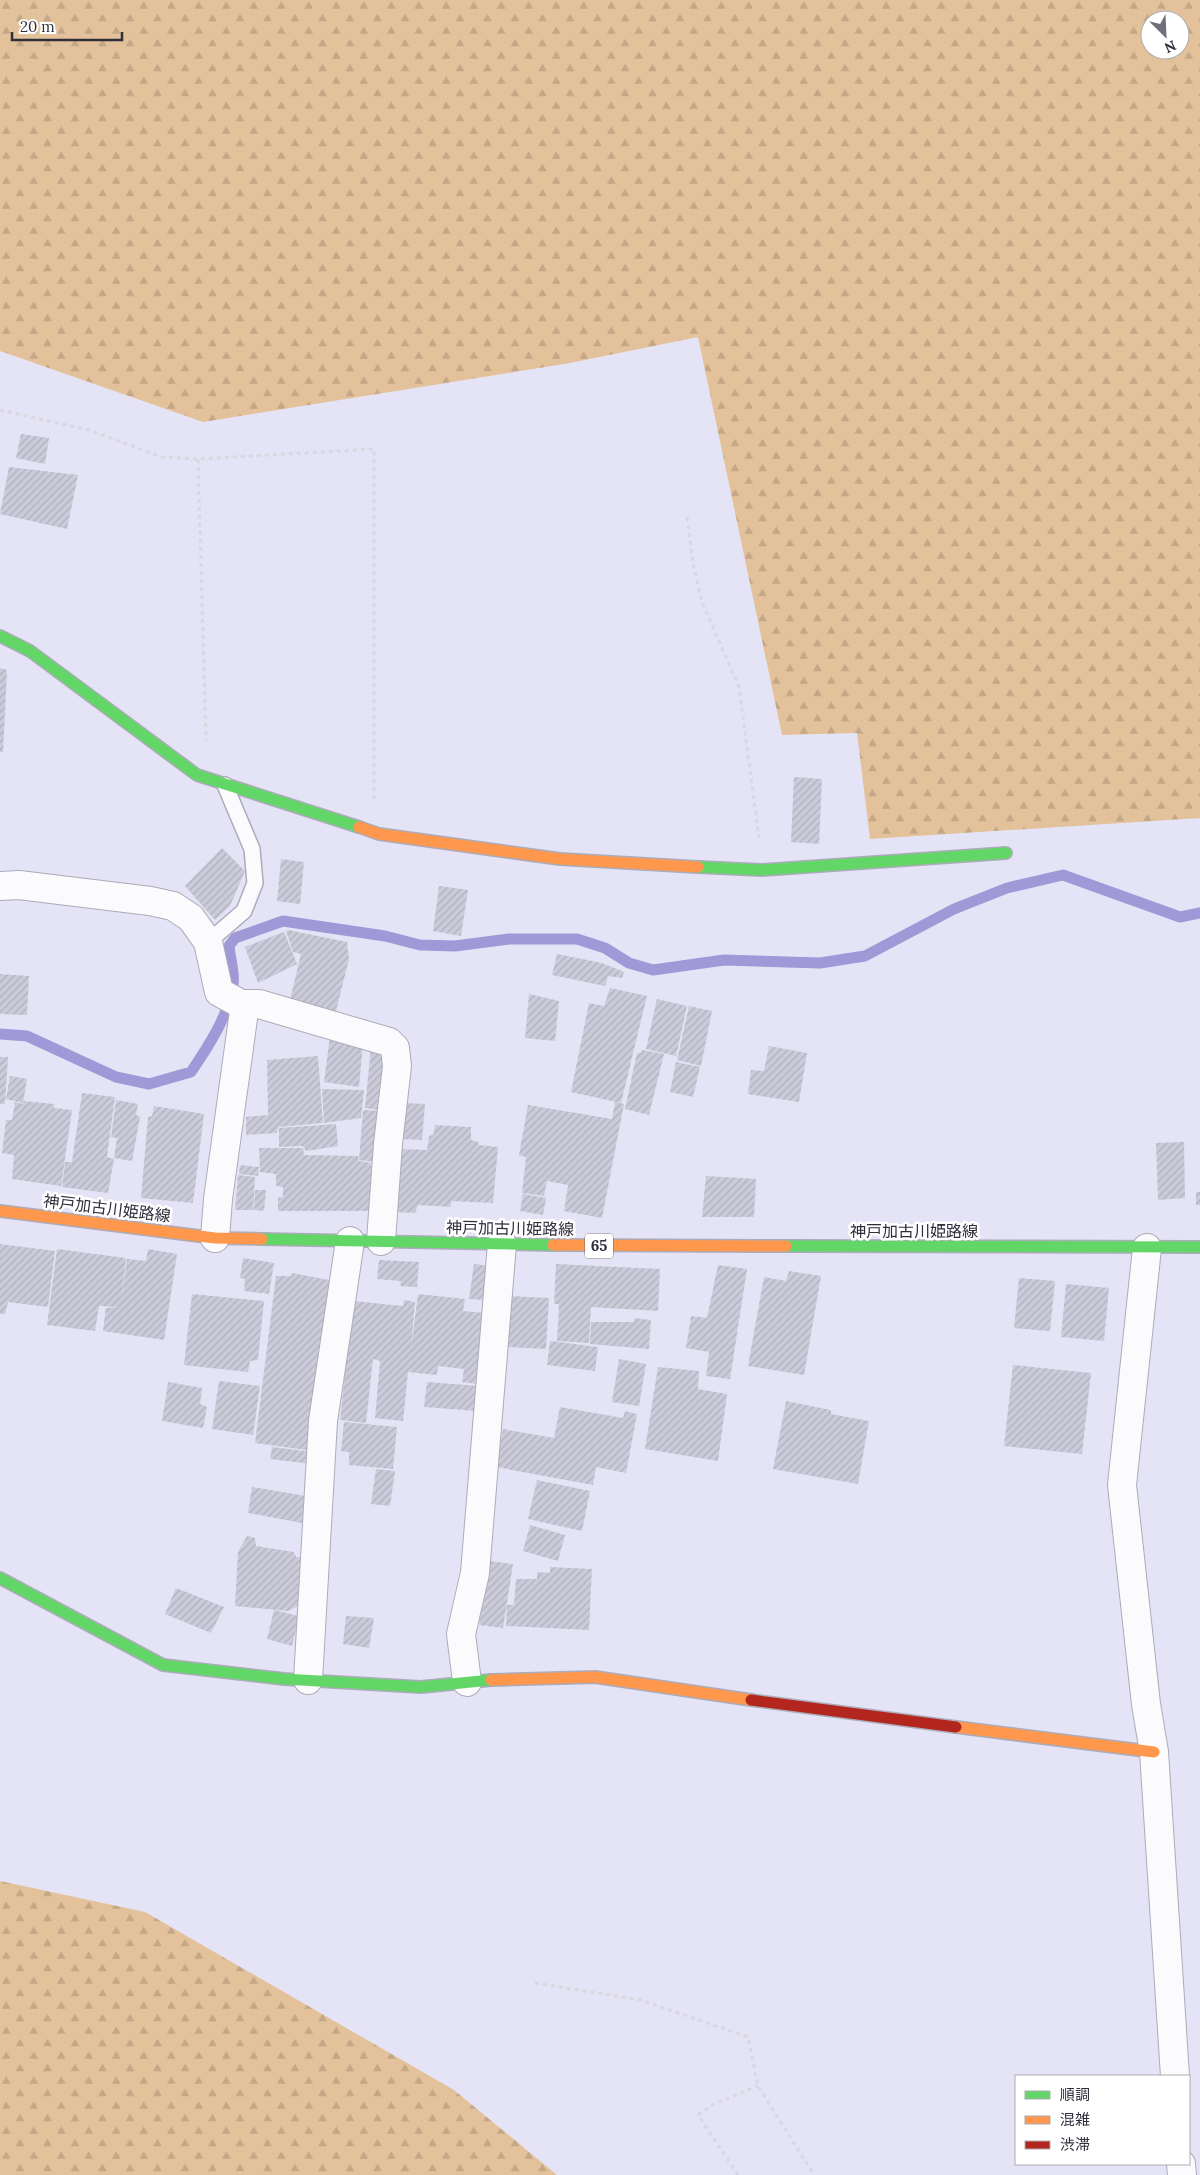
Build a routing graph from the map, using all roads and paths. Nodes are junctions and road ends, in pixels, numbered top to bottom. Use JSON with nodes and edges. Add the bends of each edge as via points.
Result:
{"nodes":[{"id":1,"x":0,"y":410,"type":"edge"},
{"id":2,"x":198,"y":459,"type":"junction"},
{"id":3,"x":687,"y":517,"type":"dead end"},
{"id":4,"x":0,"y":636,"type":"edge"},
{"id":5,"x":207,"y":778,"type":"junction"},
{"id":6,"x":225,"y":785,"type":"junction"},
{"id":7,"x":374,"y":833,"type":"junction"},
{"id":8,"x":1006,"y":854,"type":"dead end"},
{"id":9,"x":762,"y":870,"type":"junction"},
{"id":10,"x":0,"y":886,"type":"edge"},
{"id":11,"x":208,"y":942,"type":"junction"},
{"id":12,"x":246,"y":1004,"type":"junction"},
{"id":13,"x":0,"y":1211,"type":"edge"},
{"id":14,"x":215,"y":1238,"type":"junction"},
{"id":15,"x":350,"y":1241,"type":"junction"},
{"id":16,"x":381,"y":1241,"type":"junction"},
{"id":17,"x":502,"y":1244,"type":"junction"},
{"id":18,"x":1200,"y":1247,"type":"edge"},
{"id":19,"x":1147,"y":1248,"type":"junction"},
{"id":20,"x":0,"y":1578,"type":"edge"},
{"id":21,"x":308,"y":1680,"type":"junction"},
{"id":22,"x":468,"y":1682,"type":"junction"},
{"id":23,"x":1154,"y":1752,"type":"junction"},
{"id":24,"x":535,"y":1983,"type":"dead end"},
{"id":25,"x":1175,"y":2075,"type":"edge"},
{"id":26,"x":758,"y":2086,"type":"junction"},
{"id":27,"x":738,"y":2175,"type":"edge"},
{"id":28,"x":814,"y":2175,"type":"edge"}],
"edges":[{"from":1,"to":2,"type":"path","via":[[90,430],[162,457]]},
{"from":2,"to":5,"type":"path"},
{"from":2,"to":7,"type":"path","via":[[374,449]]},
{"from":3,"to":9,"type":"path","via":[[702,602],[739,687]]},
{"from":4,"to":5,"type":"street","via":[[30,651],[197,774]]},
{"from":5,"to":6,"type":"street"},
{"from":6,"to":7,"type":"street"},
{"from":6,"to":11,"type":"lane","via":[[252,850],[255,883],[244,911]]},
{"from":7,"to":9,"type":"street","via":[[560,859]]},
{"from":8,"to":9,"type":"street"},
{"from":10,"to":11,"type":"street","via":[[19,885],[173,906],[191,918]]},
{"from":11,"to":12,"type":"street","via":[[219,992]]},
{"from":12,"to":14,"type":"street"},
{"from":12,"to":16,"type":"street","via":[[258,1004],[389,1042],[395,1048],[397,1066]]},
{"from":13,"to":14,"type":"street","name":"神戸加古川姫路線","number":"65"},
{"from":14,"to":15,"type":"street","name":"神戸加古川姫路線","number":"65"},
{"from":15,"to":16,"type":"street","name":"神戸加古川姫路線","number":"65"},
{"from":15,"to":21,"type":"street","via":[[323,1421]]},
{"from":16,"to":17,"type":"street","name":"神戸加古川姫路線","number":"65"},
{"from":17,"to":19,"type":"street","name":"神戸加古川姫路線","number":"65"},
{"from":17,"to":22,"type":"street","via":[[475,1573],[461,1634]]},
{"from":18,"to":19,"type":"street","name":"神戸加古川姫路線","number":"65"},
{"from":19,"to":23,"type":"street","via":[[1122,1485]]},
{"from":20,"to":21,"type":"street","via":[[163,1665]]},
{"from":21,"to":22,"type":"street","via":[[421,1686]]},
{"from":22,"to":23,"type":"street","via":[[594,1677],[826,1711]]},
{"from":23,"to":25,"type":"street"},
{"from":24,"to":26,"type":"path","via":[[641,2000],[748,2037]]},
{"from":26,"to":27,"type":"path","via":[[714,2104],[698,2115]]},
{"from":26,"to":28,"type":"path"}]}
